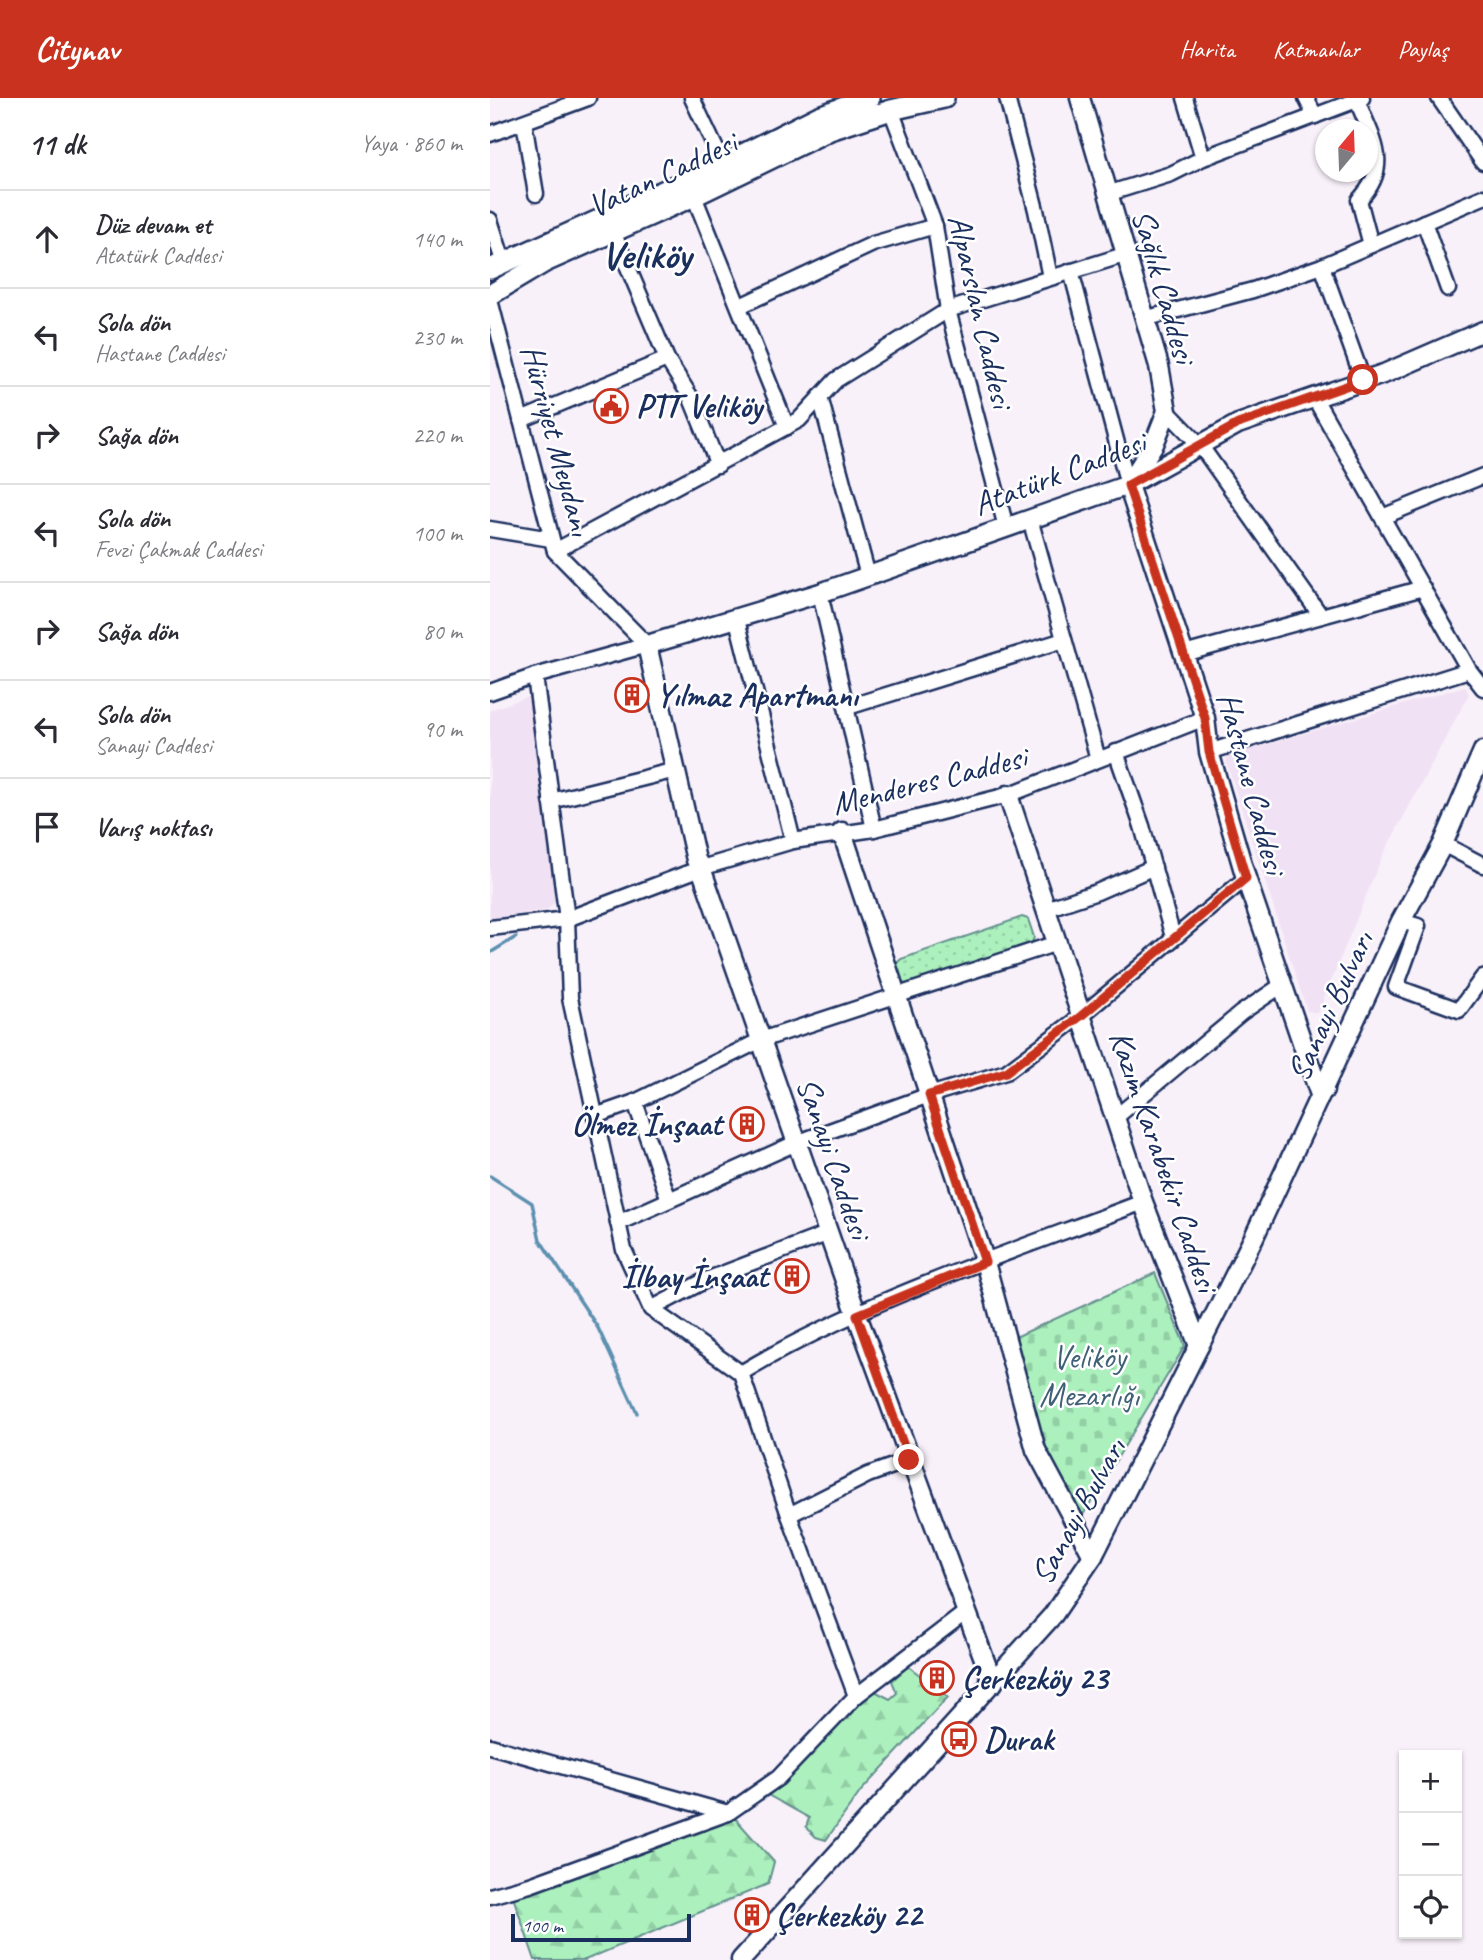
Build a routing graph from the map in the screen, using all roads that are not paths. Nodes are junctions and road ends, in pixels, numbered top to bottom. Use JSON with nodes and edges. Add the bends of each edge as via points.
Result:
{"nodes":[{"id":1,"x":588,"y":98,"type":"edge"},
{"id":2,"x":692,"y":98,"type":"edge"},
{"id":3,"x":870,"y":98,"type":"edge"},
{"id":4,"x":944,"y":98,"type":"edge"},
{"id":5,"x":1007,"y":98,"type":"edge"},
{"id":6,"x":1080,"y":98,"type":"edge"},
{"id":7,"x":1185,"y":98,"type":"edge"},
{"id":8,"x":1306,"y":98,"type":"edge"},
{"id":9,"x":1439,"y":98,"type":"edge"},
{"id":10,"x":1359,"y":99,"type":"edge"},
{"id":11,"x":891,"y":110,"type":"junction"},
{"id":12,"x":1315,"y":116,"type":"junction"},
{"id":13,"x":524,"y":122,"type":"junction"},
{"id":14,"x":490,"y":134,"type":"edge"},
{"id":15,"x":1203,"y":158,"type":"junction"},
{"id":16,"x":1483,"y":162,"type":"edge"},
{"id":17,"x":723,"y":164,"type":"junction"},
{"id":18,"x":536,"y":194,"type":"dead end"},
{"id":19,"x":1107,"y":194,"type":"junction"},
{"id":20,"x":694,"y":196,"type":"junction"},
{"id":21,"x":1483,"y":197,"type":"edge"},
{"id":22,"x":490,"y":220,"type":"edge"},
{"id":23,"x":1424,"y":222,"type":"junction"},
{"id":24,"x":935,"y":226,"type":"junction"},
{"id":25,"x":613,"y":232,"type":"junction"},
{"id":26,"x":1371,"y":245,"type":"junction"},
{"id":27,"x":1124,"y":255,"type":"junction"},
{"id":28,"x":1322,"y":266,"type":"junction"},
{"id":29,"x":497,"y":267,"type":"edge"},
{"id":30,"x":1071,"y":271,"type":"junction"},
{"id":31,"x":1050,"y":277,"type":"junction"},
{"id":32,"x":1448,"y":289,"type":"dead end"},
{"id":33,"x":490,"y":297,"type":"edge"},
{"id":34,"x":740,"y":306,"type":"junction"},
{"id":35,"x":948,"y":310,"type":"junction"},
{"id":36,"x":1144,"y":319,"type":"junction"},
{"id":37,"x":1483,"y":331,"type":"edge"},
{"id":38,"x":667,"y":359,"type":"junction"},
{"id":39,"x":1363,"y":380,"type":"junction"},
{"id":40,"x":820,"y":397,"type":"junction"},
{"id":41,"x":1314,"y":397,"type":"junction"},
{"id":42,"x":1167,"y":411,"type":"junction"},
{"id":43,"x":521,"y":420,"type":"junction"},
{"id":44,"x":787,"y":427,"type":"junction"},
{"id":45,"x":1200,"y":445,"type":"junction"},
{"id":46,"x":718,"y":465,"type":"junction"},
{"id":47,"x":1483,"y":477,"type":"edge"},
{"id":48,"x":1128,"y":485,"type":"junction"},
{"id":49,"x":1382,"y":517,"type":"junction"},
{"id":50,"x":1030,"y":519,"type":"junction"},
{"id":51,"x":1006,"y":527,"type":"junction"},
{"id":52,"x":490,"y":529,"type":"edge"},
{"id":53,"x":553,"y":545,"type":"junction"},
{"id":54,"x":868,"y":576,"type":"junction"},
{"id":55,"x":1423,"y":588,"type":"junction"},
{"id":56,"x":820,"y":593,"type":"junction"},
{"id":57,"x":1321,"y":616,"type":"junction"},
{"id":58,"x":737,"y":620,"type":"junction"},
{"id":59,"x":1064,"y":640,"type":"junction"},
{"id":60,"x":647,"y":645,"type":"junction"},
{"id":61,"x":1184,"y":654,"type":"junction"},
{"id":62,"x":1469,"y":670,"type":"junction"},
{"id":63,"x":535,"y":676,"type":"junction"},
{"id":64,"x":1483,"y":688,"type":"edge"},
{"id":65,"x":490,"y":692,"type":"edge"},
{"id":66,"x":848,"y":707,"type":"junction"},
{"id":67,"x":1205,"y":718,"type":"junction"},
{"id":68,"x":1483,"y":751,"type":"edge"},
{"id":69,"x":1116,"y":752,"type":"junction"},
{"id":70,"x":1209,"y":752,"type":"junction"},
{"id":71,"x":1098,"y":760,"type":"junction"},
{"id":72,"x":676,"y":770,"type":"junction"},
{"id":73,"x":1008,"y":795,"type":"junction"},
{"id":74,"x":551,"y":802,"type":"junction"},
{"id":75,"x":874,"y":829,"type":"junction"},
{"id":76,"x":842,"y":832,"type":"junction"},
{"id":77,"x":793,"y":841,"type":"junction"},
{"id":78,"x":1443,"y":844,"type":"junction"},
{"id":79,"x":1483,"y":865,"type":"edge"},
{"id":80,"x":1154,"y":867,"type":"junction"},
{"id":81,"x":701,"y":868,"type":"junction"},
{"id":82,"x":1246,"y":878,"type":"junction"},
{"id":83,"x":1046,"y":909,"type":"junction"},
{"id":84,"x":567,"y":919,"type":"junction"},
{"id":85,"x":1401,"y":921,"type":"junction"},
{"id":86,"x":490,"y":928,"type":"edge"},
{"id":87,"x":1173,"y":937,"type":"junction"},
{"id":88,"x":1057,"y":943,"type":"junction"},
{"id":89,"x":1379,"y":973,"type":"junction"},
{"id":90,"x":1483,"y":977,"type":"edge"},
{"id":91,"x":1398,"y":980,"type":"junction"},
{"id":92,"x":1282,"y":985,"type":"junction"},
{"id":93,"x":897,"y":995,"type":"junction"},
{"id":94,"x":1081,"y":1016,"type":"junction"},
{"id":95,"x":761,"y":1040,"type":"junction"},
{"id":96,"x":1324,"y":1090,"type":"junction"},
{"id":97,"x":929,"y":1095,"type":"junction"},
{"id":98,"x":635,"y":1102,"type":"junction"},
{"id":99,"x":595,"y":1116,"type":"junction"},
{"id":100,"x":1116,"y":1117,"type":"junction"},
{"id":101,"x":796,"y":1143,"type":"junction"},
{"id":102,"x":669,"y":1200,"type":"junction"},
{"id":103,"x":1143,"y":1202,"type":"junction"},
{"id":104,"x":618,"y":1223,"type":"junction"},
{"id":105,"x":829,"y":1233,"type":"junction"},
{"id":106,"x":985,"y":1262,"type":"junction"},
{"id":107,"x":651,"y":1309,"type":"junction"},
{"id":108,"x":857,"y":1315,"type":"junction"},
{"id":109,"x":1199,"y":1346,"type":"junction"},
{"id":110,"x":741,"y":1373,"type":"junction"},
{"id":111,"x":909,"y":1460,"type":"junction"},
{"id":112,"x":789,"y":1515,"type":"junction"},
{"id":113,"x":1093,"y":1556,"type":"junction"},
{"id":114,"x":966,"y":1612,"type":"junction"},
{"id":115,"x":993,"y":1683,"type":"junction"},
{"id":116,"x":856,"y":1696,"type":"junction"},
{"id":117,"x":490,"y":1746,"type":"edge"},
{"id":118,"x":728,"y":1813,"type":"junction"},
{"id":119,"x":490,"y":1896,"type":"edge"},
{"id":120,"x":741,"y":1960,"type":"edge"}],
"edges":[{"from":1,"to":13,"type":"street"},
{"from":2,"to":17,"type":"street"},
{"from":3,"to":17,"type":"main road","name":"Vatan Caddesi","via":[[819,116]]},
{"from":4,"to":11,"type":"main road","name":"Vatan Caddesi"},
{"from":5,"to":31,"type":"street"},
{"from":6,"to":19,"type":"street","name":"Sağlık Caddesi"},
{"from":7,"to":15,"type":"street"},
{"from":8,"to":12,"type":"street"},
{"from":9,"to":16,"type":"street"},
{"from":10,"to":12,"type":"street"},
{"from":10,"to":26,"type":"street","via":[[1380,160],[1373,186],[1359,200]]},
{"from":11,"to":20,"type":"main road","name":"Vatan Caddesi","via":[[830,130]]},
{"from":11,"to":24,"type":"street","name":"Alparslan Caddesi"},
{"from":12,"to":15,"type":"street"},
{"from":13,"to":14,"type":"street"},
{"from":13,"to":18,"type":"street"},
{"from":15,"to":19,"type":"street","via":[[1171,174]]},
{"from":17,"to":29,"type":"main road","name":"Vatan Caddesi"},
{"from":19,"to":27,"type":"street","name":"Sağlık Caddesi"},
{"from":20,"to":25,"type":"main road","name":"Vatan Caddesi"},
{"from":20,"to":34,"type":"street"},
{"from":21,"to":23,"type":"street"},
{"from":22,"to":29,"type":"street"},
{"from":23,"to":26,"type":"street"},
{"from":23,"to":32,"type":"street"},
{"from":24,"to":34,"type":"street","via":[[873,244]]},
{"from":24,"to":35,"type":"street","name":"Alparslan Caddesi"},
{"from":25,"to":33,"type":"main road","name":"Vatan Caddesi","via":[[545,262]]},
{"from":25,"to":38,"type":"street"},
{"from":26,"to":28,"type":"street"},
{"from":27,"to":30,"type":"street"},
{"from":27,"to":36,"type":"street","name":"Sağlık Caddesi"},
{"from":28,"to":36,"type":"street"},
{"from":28,"to":39,"type":"street"},
{"from":30,"to":31,"type":"street"},
{"from":30,"to":48,"type":"street"},
{"from":31,"to":35,"type":"street"},
{"from":33,"to":43,"type":"street","name":"Hürriyet Meydanı"},
{"from":34,"to":44,"type":"street"},
{"from":35,"to":40,"type":"street","via":[[836,380]]},
{"from":35,"to":51,"type":"street","name":"Alparslan Caddesi"},
{"from":36,"to":42,"type":"street","name":"Sağlık Caddesi"},
{"from":37,"to":39,"type":"street","name":"Atatürk Caddesi"},
{"from":38,"to":43,"type":"street"},
{"from":38,"to":46,"type":"street","via":[[690,396]]},
{"from":39,"to":41,"type":"street","name":"Atatürk Caddesi"},
{"from":40,"to":44,"type":"street"},
{"from":40,"to":54,"type":"street"},
{"from":41,"to":45,"type":"street","name":"Atatürk Caddesi","via":[[1238,424]]},
{"from":41,"to":49,"type":"street"},
{"from":42,"to":45,"type":"street"},
{"from":42,"to":48,"type":"street","name":"Sağlık Caddesi","via":[[1154,444]]},
{"from":43,"to":53,"type":"street","name":"Hürriyet Meydanı"},
{"from":44,"to":46,"type":"street"},
{"from":45,"to":48,"type":"street","name":"Atatürk Caddesi"},
{"from":45,"to":57,"type":"street"},
{"from":46,"to":53,"type":"street"},
{"from":47,"to":49,"type":"street"},
{"from":48,"to":50,"type":"street","name":"Atatürk Caddesi"},
{"from":48,"to":61,"type":"street","name":"Hastane Caddesi"},
{"from":49,"to":55,"type":"street"},
{"from":50,"to":51,"type":"street","name":"Atatürk Caddesi"},
{"from":50,"to":59,"type":"street"},
{"from":51,"to":54,"type":"street","name":"Atatürk Caddesi"},
{"from":52,"to":53,"type":"street"},
{"from":53,"to":60,"type":"street","name":"Hürriyet Meydanı"},
{"from":54,"to":56,"type":"street","name":"Atatürk Caddesi"},
{"from":55,"to":57,"type":"street"},
{"from":55,"to":62,"type":"street"},
{"from":56,"to":58,"type":"street","name":"Atatürk Caddesi"},
{"from":56,"to":66,"type":"street"},
{"from":57,"to":61,"type":"street"},
{"from":58,"to":60,"type":"street","name":"Atatürk Caddesi"},
{"from":58,"to":77,"type":"street"},
{"from":59,"to":66,"type":"street"},
{"from":59,"to":71,"type":"street"},
{"from":60,"to":63,"type":"street"},
{"from":60,"to":72,"type":"street","name":"Sanayi Caddesi"},
{"from":61,"to":67,"type":"street","name":"Hastane Caddesi"},
{"from":62,"to":64,"type":"street"},
{"from":62,"to":70,"type":"street"},
{"from":63,"to":65,"type":"street"},
{"from":63,"to":74,"type":"street"},
{"from":66,"to":75,"type":"street"},
{"from":67,"to":69,"type":"street","name":"Menderes Caddesi"},
{"from":67,"to":70,"type":"street","name":"Hastane Caddesi"},
{"from":68,"to":78,"type":"street","name":"Sanayi Bulvarı"},
{"from":69,"to":71,"type":"street","name":"Menderes Caddesi"},
{"from":69,"to":80,"type":"street"},
{"from":70,"to":82,"type":"street","name":"Hastane Caddesi"},
{"from":71,"to":73,"type":"street","name":"Menderes Caddesi"},
{"from":72,"to":74,"type":"street"},
{"from":72,"to":81,"type":"street","name":"Sanayi Caddesi","via":[[695,860]]},
{"from":73,"to":75,"type":"street","name":"Menderes Caddesi"},
{"from":73,"to":83,"type":"street","name":"Kazım Karabekir Caddesi"},
{"from":74,"to":84,"type":"street"},
{"from":75,"to":76,"type":"street","name":"Menderes Caddesi"},
{"from":76,"to":77,"type":"street","name":"Menderes Caddesi"},
{"from":76,"to":93,"type":"street"},
{"from":77,"to":81,"type":"street","name":"Menderes Caddesi"},
{"from":78,"to":79,"type":"street"},
{"from":78,"to":85,"type":"street","name":"Sanayi Bulvarı"},
{"from":80,"to":83,"type":"street"},
{"from":80,"to":87,"type":"street"},
{"from":81,"to":84,"type":"street","name":"Menderes Caddesi"},
{"from":81,"to":95,"type":"street","name":"Sanayi Caddesi"},
{"from":82,"to":87,"type":"street"},
{"from":82,"to":92,"type":"street","name":"Hastane Caddesi"},
{"from":83,"to":88,"type":"street","name":"Kazım Karabekir Caddesi"},
{"from":84,"to":86,"type":"street","name":"Menderes Caddesi"},
{"from":84,"to":99,"type":"street","via":[[570,998]]},
{"from":85,"to":89,"type":"street","name":"Sanayi Bulvarı"},
{"from":85,"to":91,"type":"street","via":[[1418,926]]},
{"from":87,"to":94,"type":"street"},
{"from":88,"to":93,"type":"street"},
{"from":88,"to":94,"type":"street","name":"Kazım Karabekir Caddesi"},
{"from":89,"to":91,"type":"street"},
{"from":89,"to":96,"type":"street","name":"Sanayi Bulvarı"},
{"from":90,"to":91,"type":"street","via":[[1459,1010],[1396,987]]},
{"from":92,"to":96,"type":"street","name":"Hastane Caddesi","via":[[1318,1089]]},
{"from":92,"to":100,"type":"street","via":[[1241,1013]]},
{"from":93,"to":95,"type":"street"},
{"from":93,"to":97,"type":"street"},
{"from":94,"to":97,"type":"street","via":[[1006,1072]]},
{"from":94,"to":100,"type":"street","name":"Kazım Karabekir Caddesi"},
{"from":95,"to":98,"type":"street"},
{"from":95,"to":101,"type":"street","name":"Sanayi Caddesi"},
{"from":96,"to":109,"type":"street","name":"Sanayi Bulvarı"},
{"from":97,"to":101,"type":"street"},
{"from":97,"to":106,"type":"street"},
{"from":98,"to":99,"type":"street"},
{"from":98,"to":102,"type":"street"},
{"from":99,"to":104,"type":"street"},
{"from":100,"to":103,"type":"street","name":"Kazım Karabekir Caddesi"},
{"from":101,"to":102,"type":"street"},
{"from":101,"to":105,"type":"street","name":"Sanayi Caddesi"},
{"from":102,"to":104,"type":"street"},
{"from":103,"to":106,"type":"street"},
{"from":103,"to":109,"type":"street","name":"Kazım Karabekir Caddesi"},
{"from":104,"to":107,"type":"street","via":[[624,1250]]},
{"from":105,"to":107,"type":"street","via":[[706,1280]]},
{"from":105,"to":108,"type":"street","name":"Sanayi Caddesi"},
{"from":106,"to":108,"type":"street"},
{"from":106,"to":113,"type":"street","via":[[1035,1450]]},
{"from":107,"to":110,"type":"street"},
{"from":108,"to":110,"type":"street"},
{"from":108,"to":111,"type":"street","name":"Sanayi Caddesi"},
{"from":109,"to":113,"type":"street","name":"Sanayi Bulvarı"},
{"from":110,"to":112,"type":"street"},
{"from":111,"to":112,"type":"street"},
{"from":111,"to":114,"type":"street","name":"Sanayi Caddesi"},
{"from":112,"to":116,"type":"street"},
{"from":113,"to":115,"type":"street","name":"Sanayi Bulvarı","via":[[1053,1615]]},
{"from":114,"to":115,"type":"street","name":"Sanayi Caddesi"},
{"from":114,"to":116,"type":"street"},
{"from":115,"to":120,"type":"street","name":"Sanayi Bulvarı"},
{"from":116,"to":118,"type":"street","via":[[778,1778]]},
{"from":117,"to":118,"type":"street"},
{"from":118,"to":119,"type":"street"}]}
